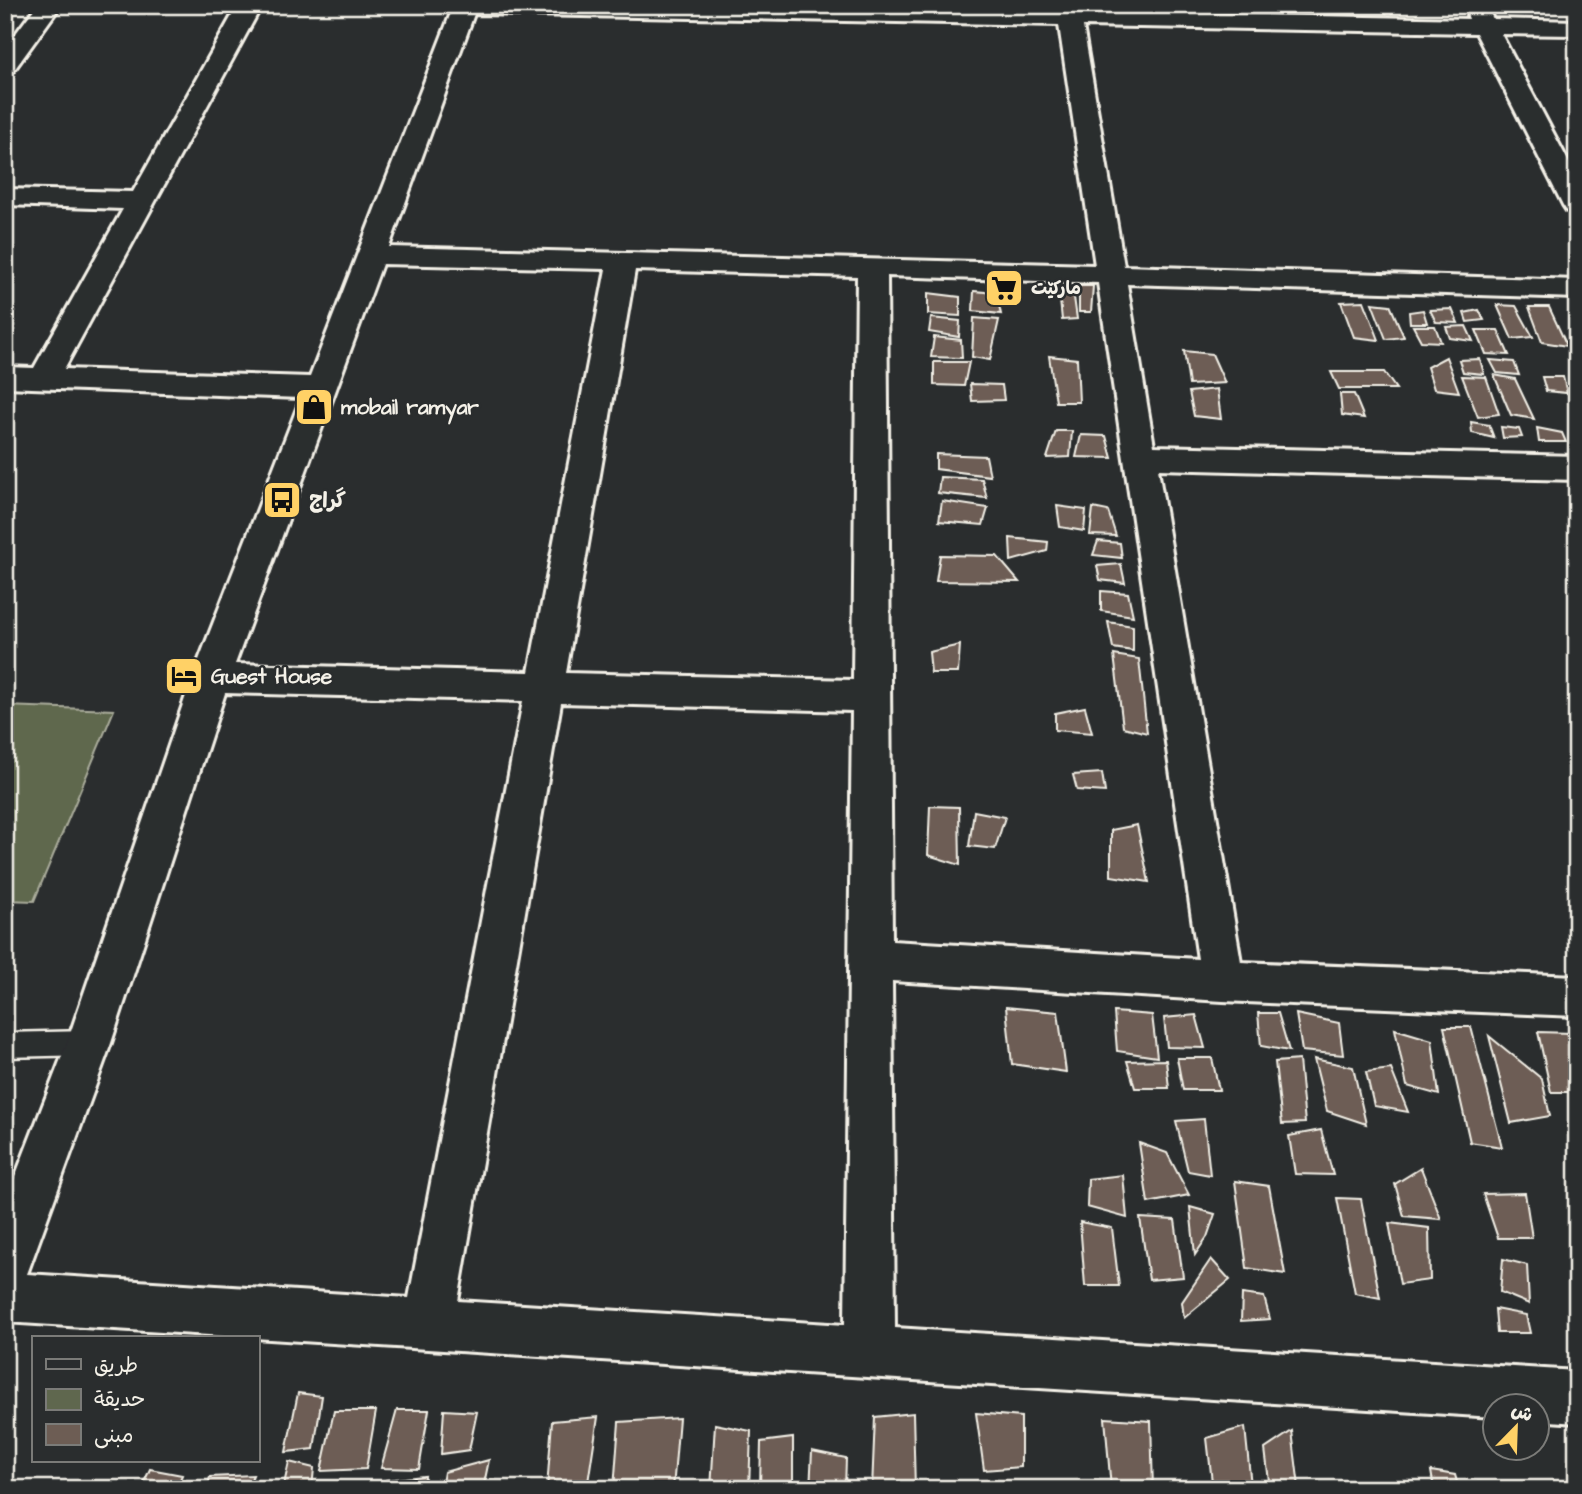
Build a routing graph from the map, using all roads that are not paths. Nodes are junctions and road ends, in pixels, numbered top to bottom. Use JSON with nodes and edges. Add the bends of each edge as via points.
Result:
{"nodes":[{"id":1,"x":49,"y":5,"type":"edge"},
{"id":2,"x":250,"y":5,"type":"edge"},
{"id":3,"x":466,"y":6,"type":"edge"},
{"id":4,"x":659,"y":8,"type":"edge"},
{"id":5,"x":1278,"y":14,"type":"edge"},
{"id":6,"x":1480,"y":16,"type":"edge"},
{"id":7,"x":1070,"y":18,"type":"junction"},
{"id":8,"x":1577,"y":28,"type":"edge"},
{"id":9,"x":5,"y":65,"type":"edge"},
{"id":10,"x":1548,"y":146,"type":"junction"},
{"id":11,"x":1577,"y":146,"type":"edge"},
{"id":12,"x":5,"y":197,"type":"edge"},
{"id":13,"x":141,"y":201,"type":"junction"},
{"id":14,"x":1577,"y":205,"type":"edge"},
{"id":15,"x":373,"y":255,"type":"junction"},
{"id":16,"x":622,"y":262,"type":"junction"},
{"id":17,"x":872,"y":267,"type":"junction"},
{"id":18,"x":1110,"y":276,"type":"junction"},
{"id":19,"x":1577,"y":289,"type":"edge"},
{"id":20,"x":5,"y":377,"type":"edge"},
{"id":21,"x":43,"y":379,"type":"junction"},
{"id":22,"x":322,"y":388,"type":"junction"},
{"id":23,"x":1139,"y":457,"type":"junction"},
{"id":24,"x":1577,"y":468,"type":"edge"},
{"id":25,"x":211,"y":678,"type":"junction"},
{"id":26,"x":546,"y":687,"type":"junction"},
{"id":27,"x":871,"y":696,"type":"junction"},
{"id":28,"x":872,"y":961,"type":"junction"},
{"id":29,"x":1223,"y":981,"type":"junction"},
{"id":30,"x":1577,"y":996,"type":"edge"},
{"id":31,"x":89,"y":1043,"type":"junction"},
{"id":32,"x":5,"y":1045,"type":"edge"},
{"id":33,"x":5,"y":1268,"type":"edge"},
{"id":34,"x":5,"y":1297,"type":"edge"},
{"id":35,"x":429,"y":1324,"type":"junction"},
{"id":36,"x":870,"y":1350,"type":"junction"},
{"id":37,"x":1577,"y":1397,"type":"edge"}],
"edges":[{"from":1,"to":9,"type":"street"},
{"from":2,"to":13,"type":"street"},
{"from":3,"to":4,"type":"street"},
{"from":3,"to":15,"type":"street"},
{"from":4,"to":7,"type":"street"},
{"from":5,"to":6,"type":"street"},
{"from":5,"to":7,"type":"street"},
{"from":6,"to":8,"type":"street"},
{"from":6,"to":10,"type":"street"},
{"from":7,"to":18,"type":"street"},
{"from":10,"to":11,"type":"street"},
{"from":10,"to":14,"type":"street"},
{"from":12,"to":13,"type":"street"},
{"from":13,"to":21,"type":"street"},
{"from":15,"to":16,"type":"street"},
{"from":15,"to":22,"type":"street"},
{"from":16,"to":17,"type":"street"},
{"from":16,"to":26,"type":"street"},
{"from":17,"to":18,"type":"street"},
{"from":17,"to":27,"type":"street"},
{"from":18,"to":19,"type":"street"},
{"from":18,"to":23,"type":"street"},
{"from":20,"to":21,"type":"street"},
{"from":21,"to":22,"type":"street"},
{"from":22,"to":25,"type":"street"},
{"from":23,"to":24,"type":"street"},
{"from":23,"to":29,"type":"street"},
{"from":25,"to":26,"type":"street"},
{"from":25,"to":31,"type":"street"},
{"from":26,"to":27,"type":"street"},
{"from":26,"to":35,"type":"street"},
{"from":27,"to":28,"type":"street"},
{"from":28,"to":29,"type":"street"},
{"from":28,"to":36,"type":"street"},
{"from":29,"to":30,"type":"street"},
{"from":31,"to":32,"type":"lane"},
{"from":31,"to":33,"type":"street"},
{"from":34,"to":35,"type":"street"},
{"from":35,"to":36,"type":"street"},
{"from":36,"to":37,"type":"street"}]}
